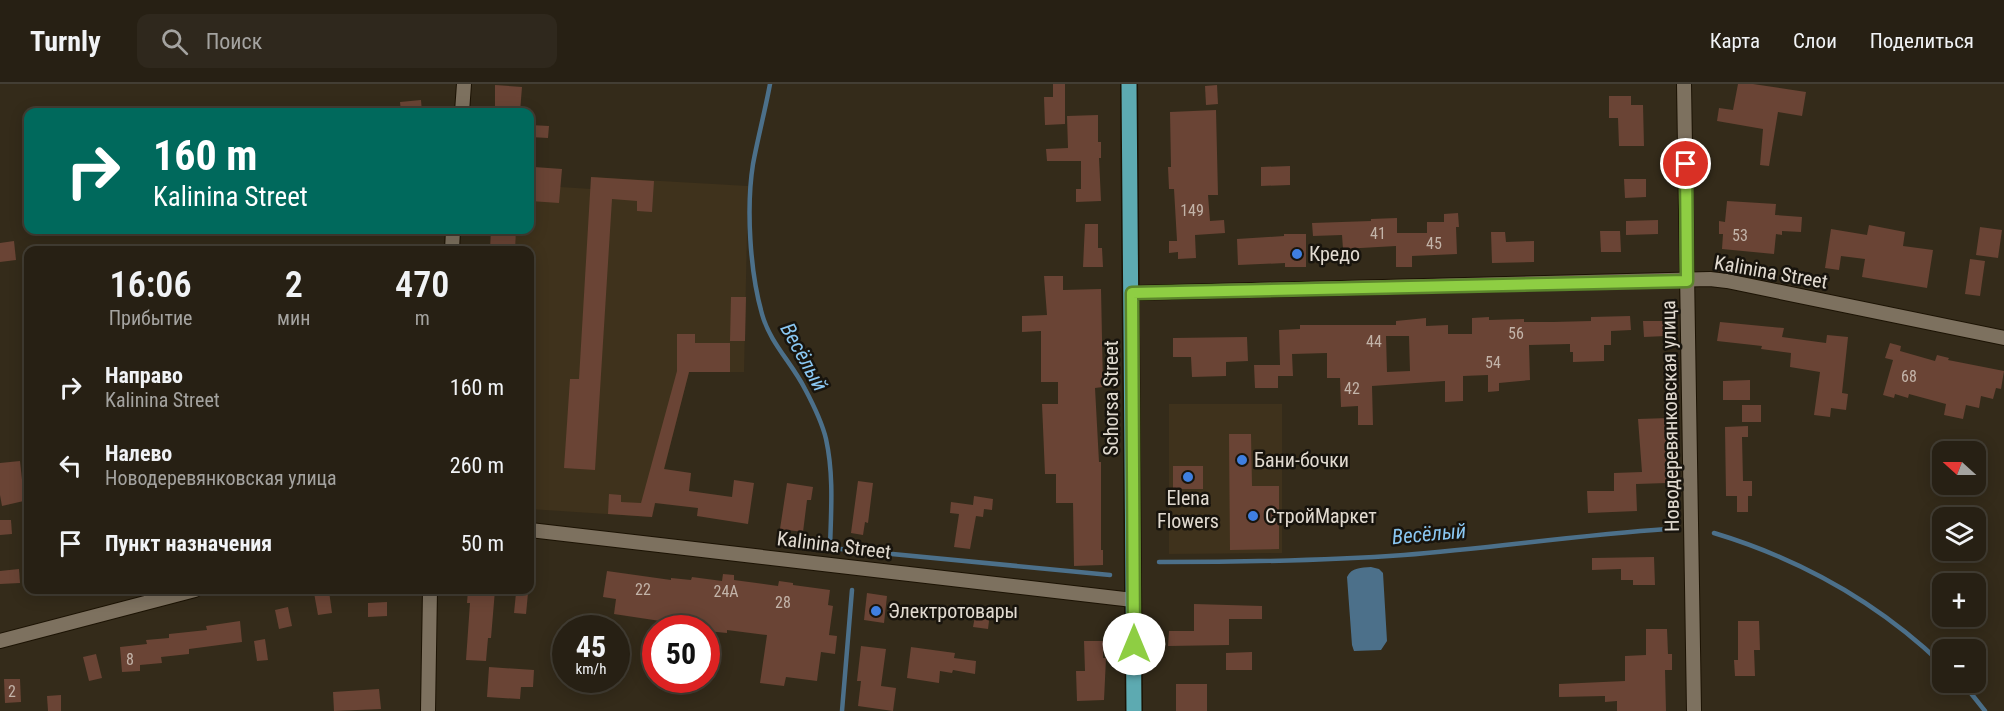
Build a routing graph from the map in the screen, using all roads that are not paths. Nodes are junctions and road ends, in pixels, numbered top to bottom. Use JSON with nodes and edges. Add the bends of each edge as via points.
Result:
{"nodes":[{"id":1,"x":464,"y":84,"type":"edge"},
{"id":2,"x":1129,"y":84,"type":"edge"},
{"id":3,"x":1684,"y":84,"type":"edge"},
{"id":4,"x":462,"y":108,"type":"edge"},
{"id":5,"x":1687,"y":281,"type":"junction"},
{"id":6,"x":1132,"y":293,"type":"junction"},
{"id":7,"x":2004,"y":338,"type":"edge"},
{"id":8,"x":534,"y":530,"type":"edge"},
{"id":9,"x":180,"y":594,"type":"edge"},
{"id":10,"x":430,"y":594,"type":"edge"},
{"id":11,"x":1133,"y":600,"type":"junction"},
{"id":12,"x":0,"y":641,"type":"edge"},
{"id":13,"x":428,"y":711,"type":"edge"},
{"id":14,"x":1134,"y":711,"type":"edge"},
{"id":15,"x":1694,"y":711,"type":"edge"}],
"edges":[{"from":1,"to":4,"type":"street"},
{"from":2,"to":6,"type":"main road","name":"Schorsa Street"},
{"from":3,"to":5,"type":"street","name":"Новодеревянковская улица"},
{"from":5,"to":6,"type":"street","name":"Kalinina Street"},
{"from":5,"to":7,"type":"street","name":"Kalinina Street","via":[[1727,281]]},
{"from":5,"to":15,"type":"street","name":"Новодеревянковская улица"},
{"from":6,"to":11,"type":"main road","name":"Schorsa Street"},
{"from":8,"to":11,"type":"street","name":"Kalinina Street"},
{"from":9,"to":12,"type":"street"},
{"from":10,"to":13,"type":"street"},
{"from":11,"to":14,"type":"main road","name":"Schorsa Street"}]}
